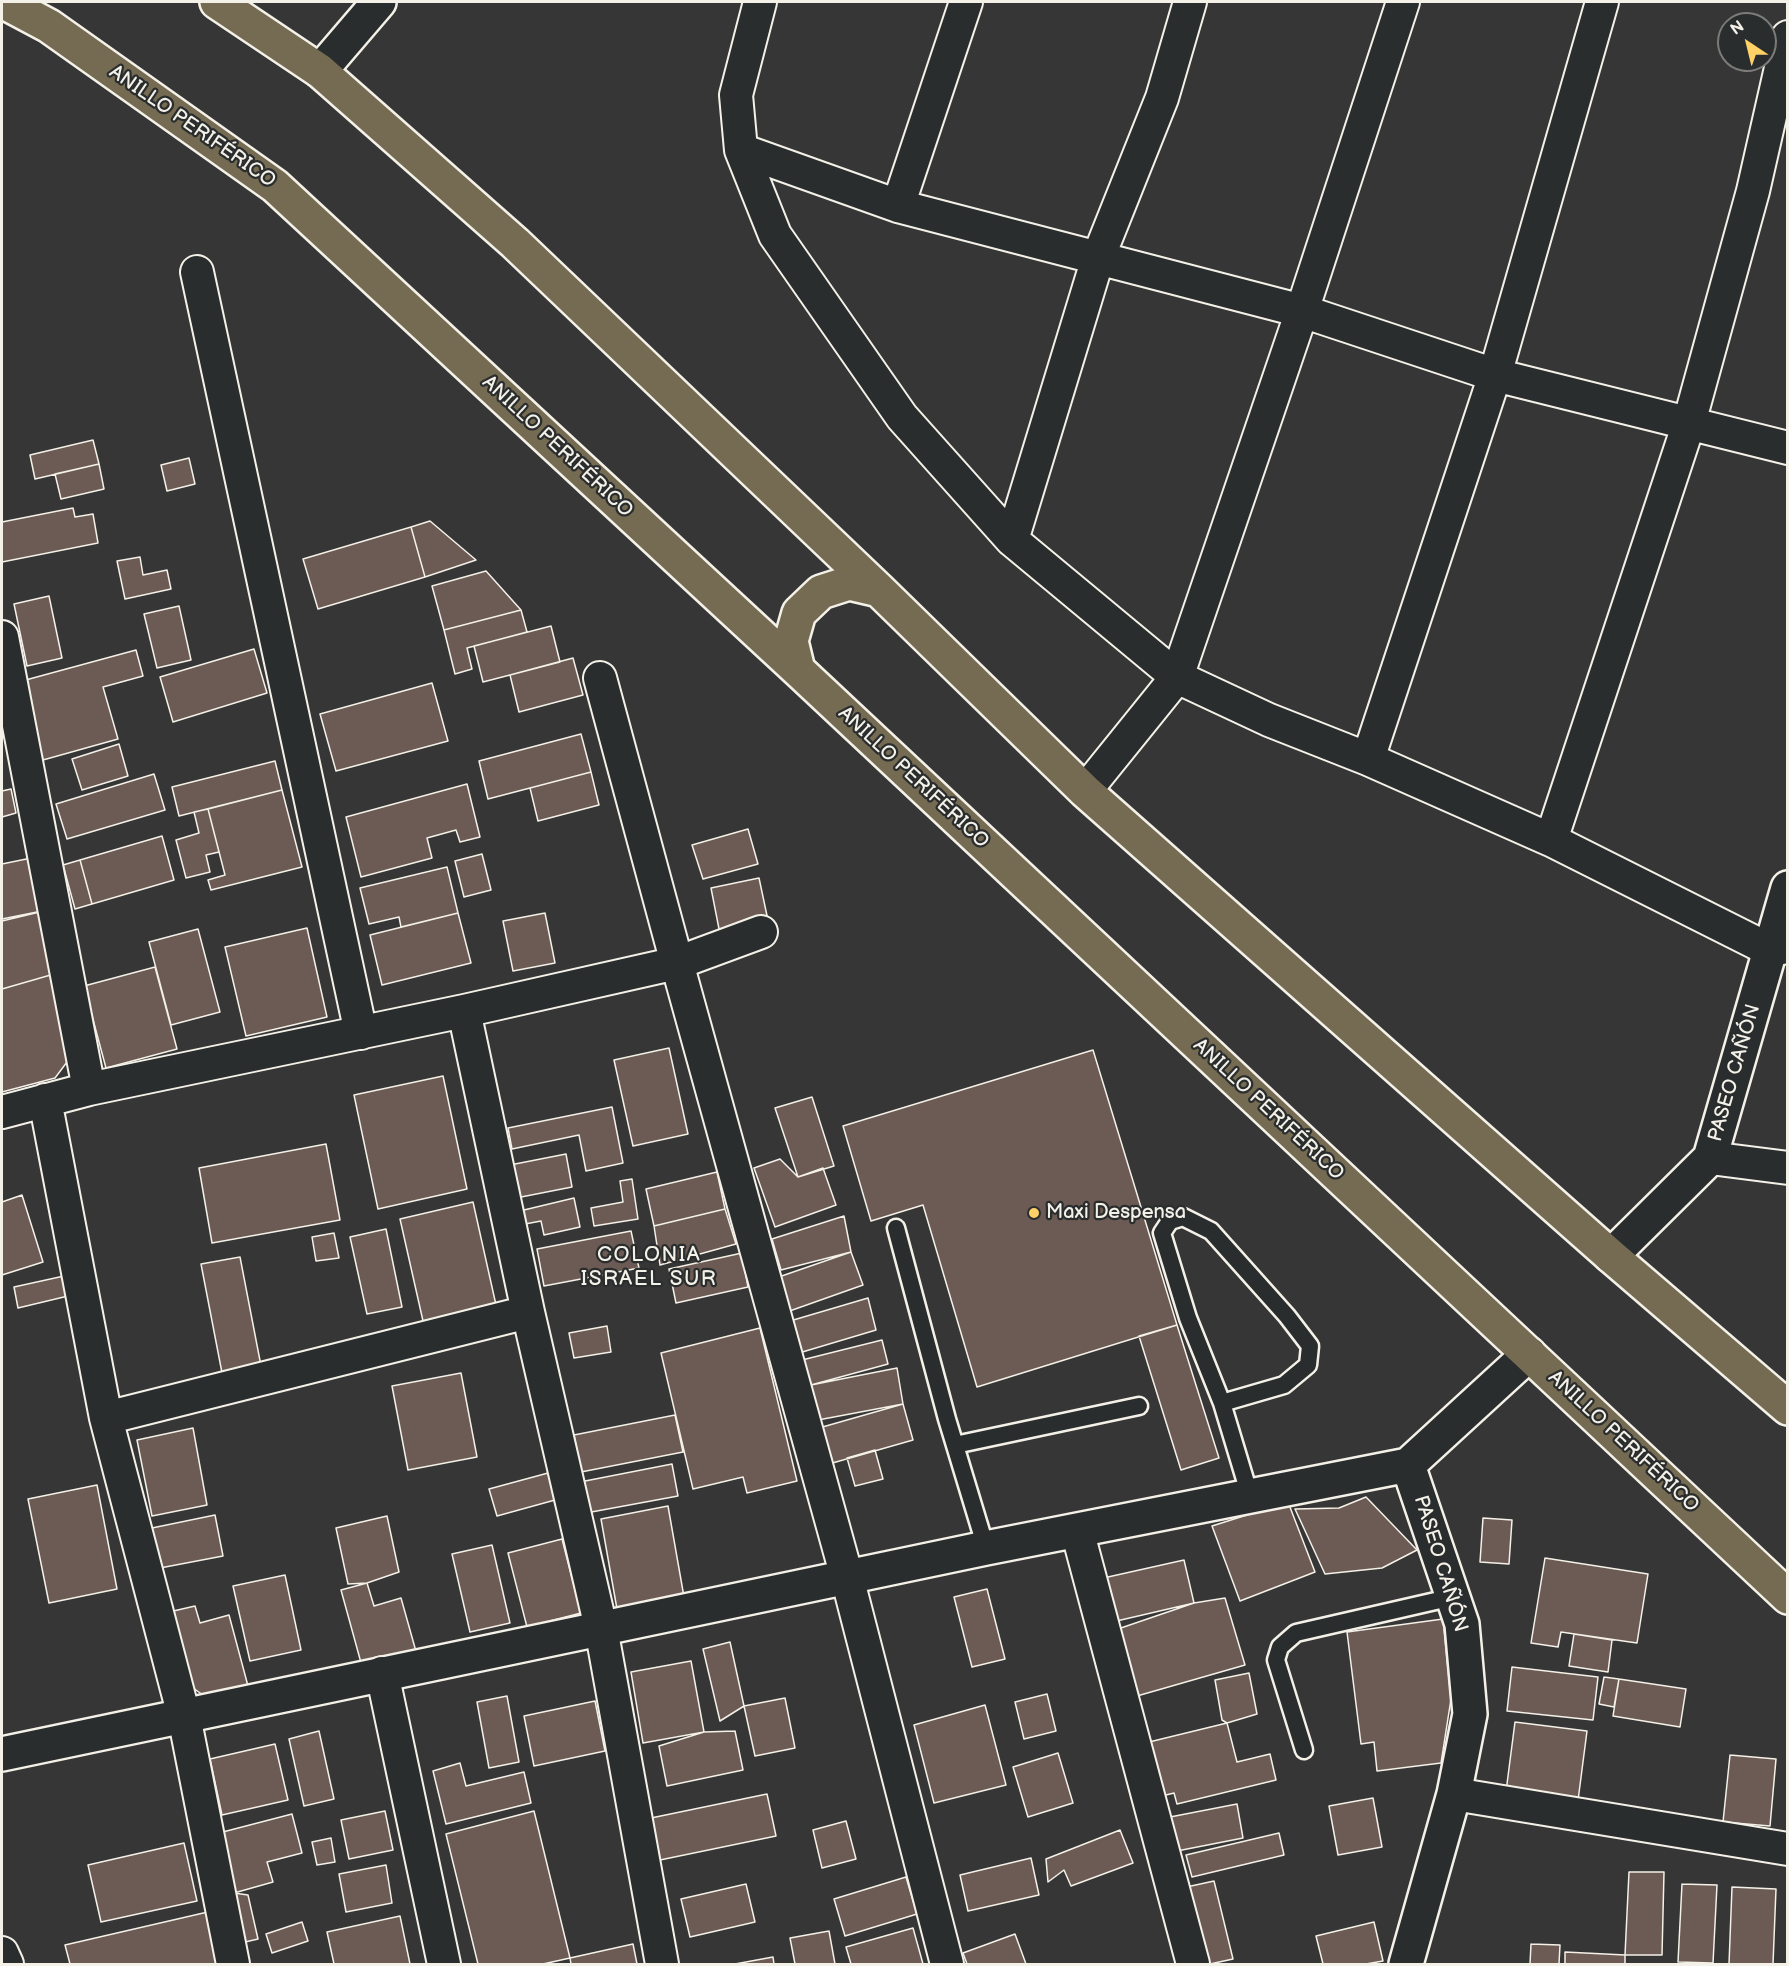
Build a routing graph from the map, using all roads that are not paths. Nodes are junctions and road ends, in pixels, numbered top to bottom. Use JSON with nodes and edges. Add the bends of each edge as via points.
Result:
{"nodes":[{"id":1,"x":4,"y":2,"type":"edge"},
{"id":2,"x":217,"y":2,"type":"edge"},
{"id":3,"x":379,"y":2,"type":"edge"},
{"id":4,"x":760,"y":2,"type":"edge"},
{"id":5,"x":966,"y":2,"type":"edge"},
{"id":6,"x":1190,"y":2,"type":"edge"},
{"id":7,"x":1403,"y":2,"type":"edge"},
{"id":8,"x":1602,"y":2,"type":"edge"},
{"id":9,"x":1788,"y":37,"type":"edge"},
{"id":10,"x":320,"y":71,"type":"junction"},
{"id":11,"x":741,"y":150,"type":"junction"},
{"id":12,"x":898,"y":206,"type":"junction"},
{"id":13,"x":1098,"y":258,"type":"junction"},
{"id":14,"x":197,"y":272,"type":"dead end"},
{"id":15,"x":1302,"y":311,"type":"junction"},
{"id":16,"x":1495,"y":375,"type":"junction"},
{"id":17,"x":1689,"y":423,"type":"junction"},
{"id":18,"x":1788,"y":448,"type":"edge"},
{"id":19,"x":1012,"y":540,"type":"junction"},
{"id":20,"x":879,"y":590,"type":"junction"},
{"id":21,"x":2,"y":637,"type":"edge"},
{"id":22,"x":798,"y":670,"type":"junction"},
{"id":23,"x":1177,"y":677,"type":"junction"},
{"id":24,"x":600,"y":678,"type":"dead end"},
{"id":25,"x":1368,"y":759,"type":"junction"},
{"id":26,"x":1085,"y":791,"type":"junction"},
{"id":27,"x":1551,"y":840,"type":"junction"},
{"id":28,"x":1788,"y":888,"type":"edge"},
{"id":29,"x":761,"y":932,"type":"dead end"},
{"id":30,"x":1779,"y":948,"type":"edge"},
{"id":31,"x":676,"y":963,"type":"junction"},
{"id":32,"x":464,"y":1011,"type":"junction"},
{"id":33,"x":361,"y":1033,"type":"junction"},
{"id":34,"x":89,"y":1089,"type":"junction"},
{"id":35,"x":45,"y":1100,"type":"junction"},
{"id":36,"x":2,"y":1112,"type":"edge"},
{"id":37,"x":1710,"y":1158,"type":"junction"},
{"id":38,"x":1788,"y":1168,"type":"edge"},
{"id":39,"x":896,"y":1228,"type":"dead end"},
{"id":40,"x":1611,"y":1256,"type":"junction"},
{"id":41,"x":528,"y":1312,"type":"junction"},
{"id":42,"x":1529,"y":1354,"type":"junction"},
{"id":43,"x":1782,"y":1396,"type":"edge"},
{"id":44,"x":1222,"y":1403,"type":"junction"},
{"id":45,"x":1139,"y":1406,"type":"dead end"},
{"id":46,"x":106,"y":1418,"type":"junction"},
{"id":47,"x":955,"y":1445,"type":"junction"},
{"id":48,"x":1408,"y":1465,"type":"junction"},
{"id":49,"x":1250,"y":1496,"type":"junction"},
{"id":50,"x":1077,"y":1530,"type":"junction"},
{"id":51,"x":986,"y":1548,"type":"junction"},
{"id":52,"x":847,"y":1577,"type":"junction"},
{"id":53,"x":1780,"y":1583,"type":"edge"},
{"id":54,"x":1453,"y":1597,"type":"junction"},
{"id":55,"x":601,"y":1628,"type":"junction"},
{"id":56,"x":382,"y":1673,"type":"junction"},
{"id":57,"x":184,"y":1716,"type":"junction"},
{"id":58,"x":1304,"y":1750,"type":"dead end"},
{"id":59,"x":2,"y":1754,"type":"edge"},
{"id":60,"x":1454,"y":1794,"type":"junction"},
{"id":61,"x":1788,"y":1849,"type":"edge"},
{"id":62,"x":2,"y":1953,"type":"edge"},
{"id":63,"x":7,"y":1965,"type":"edge"},
{"id":64,"x":233,"y":1965,"type":"edge"},
{"id":65,"x":444,"y":1965,"type":"edge"},
{"id":66,"x":662,"y":1965,"type":"edge"},
{"id":67,"x":947,"y":1965,"type":"edge"},
{"id":68,"x":1193,"y":1965,"type":"edge"},
{"id":69,"x":1406,"y":1965,"type":"edge"}],
"edges":[{"from":1,"to":22,"type":"highway","name":"ANILLO PERIFÉRICO","via":[[49,26],[275,186]]},
{"from":2,"to":10,"type":"highway"},
{"from":3,"to":10,"type":"street"},
{"from":4,"to":11,"type":"street","via":[[736,95]]},
{"from":5,"to":12,"type":"street"},
{"from":6,"to":13,"type":"street","via":[[1162,98]]},
{"from":7,"to":15,"type":"street"},
{"from":8,"to":16,"type":"street"},
{"from":9,"to":17,"type":"street","via":[[1753,191]]},
{"from":10,"to":20,"type":"highway","via":[[515,243]]},
{"from":11,"to":12,"type":"street"},
{"from":11,"to":19,"type":"street","via":[[775,235],[902,417]]},
{"from":12,"to":13,"type":"street"},
{"from":13,"to":15,"type":"street"},
{"from":13,"to":19,"type":"street"},
{"from":14,"to":33,"type":"street"},
{"from":15,"to":16,"type":"street"},
{"from":15,"to":23,"type":"street"},
{"from":16,"to":17,"type":"street"},
{"from":16,"to":25,"type":"street"},
{"from":17,"to":18,"type":"street"},
{"from":17,"to":27,"type":"street"},
{"from":19,"to":23,"type":"street"},
{"from":20,"to":22,"type":"highway","via":[[849,583],[821,592],[800,613],[791,641]]},
{"from":20,"to":26,"type":"highway"},
{"from":21,"to":34,"type":"street"},
{"from":22,"to":42,"type":"highway","name":"ANILLO PERIFÉRICO"},
{"from":23,"to":25,"type":"street","via":[[1269,720]]},
{"from":23,"to":26,"type":"street"},
{"from":24,"to":31,"type":"street"},
{"from":25,"to":27,"type":"street"},
{"from":26,"to":40,"type":"highway"},
{"from":27,"to":30,"type":"street"},
{"from":28,"to":30,"type":"street","name":"PASEO CAÑÓN"},
{"from":29,"to":31,"type":"street"},
{"from":30,"to":37,"type":"street","name":"PASEO CAÑÓN"},
{"from":31,"to":32,"type":"street"},
{"from":31,"to":52,"type":"street"},
{"from":32,"to":33,"type":"street"},
{"from":32,"to":41,"type":"street"},
{"from":33,"to":34,"type":"street"},
{"from":34,"to":35,"type":"street"},
{"from":35,"to":36,"type":"street"},
{"from":35,"to":46,"type":"street"},
{"from":37,"to":38,"type":"street"},
{"from":37,"to":40,"type":"street","name":"PASEO CAÑÓN"},
{"from":39,"to":47,"type":"lane"},
{"from":40,"to":43,"type":"highway"},
{"from":41,"to":46,"type":"street"},
{"from":41,"to":55,"type":"street"},
{"from":42,"to":48,"type":"street"},
{"from":42,"to":53,"type":"highway","name":"ANILLO PERIFÉRICO"},
{"from":44,"to":44,"type":"lane","via":[[1188,1318],[1162,1233],[1170,1221],[1183,1217],[1211,1231],[1310,1346],[1308,1365],[1284,1385]]},
{"from":44,"to":49,"type":"lane"},
{"from":45,"to":47,"type":"lane"},
{"from":46,"to":57,"type":"street"},
{"from":47,"to":51,"type":"lane"},
{"from":48,"to":49,"type":"street"},
{"from":48,"to":54,"type":"street","name":"PASEO CAÑÓN"},
{"from":49,"to":50,"type":"street"},
{"from":50,"to":51,"type":"street"},
{"from":50,"to":68,"type":"street"},
{"from":51,"to":52,"type":"street"},
{"from":52,"to":55,"type":"street"},
{"from":52,"to":67,"type":"street"},
{"from":54,"to":58,"type":"lane","via":[[1296,1633],[1280,1647],[1276,1660]]},
{"from":54,"to":60,"type":"street","name":"PASEO CAÑÓN","via":[[1462,1624],[1470,1714]]},
{"from":55,"to":56,"type":"street"},
{"from":55,"to":66,"type":"street"},
{"from":56,"to":57,"type":"street"},
{"from":56,"to":65,"type":"street"},
{"from":57,"to":59,"type":"street"},
{"from":57,"to":64,"type":"street"},
{"from":60,"to":61,"type":"street"},
{"from":60,"to":69,"type":"street","name":"PASEO CAÑÓN"},
{"from":62,"to":63,"type":"street"}]}
